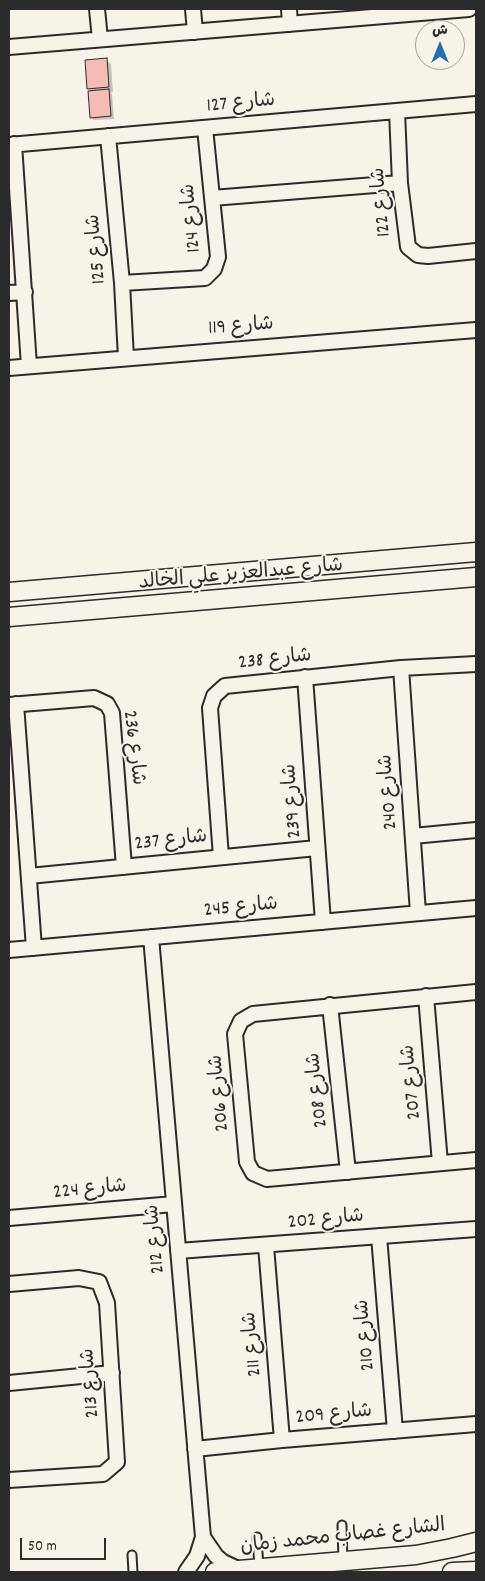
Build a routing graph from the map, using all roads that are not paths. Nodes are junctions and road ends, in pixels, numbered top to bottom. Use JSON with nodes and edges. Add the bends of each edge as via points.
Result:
{"nodes":[{"id":1,"x":97,"y":9,"type":"edge"},
{"id":2,"x":194,"y":9,"type":"edge"},
{"id":3,"x":289,"y":9,"type":"edge"},
{"id":4,"x":470,"y":9,"type":"edge"},
{"id":5,"x":382,"y":12,"type":"edge"},
{"id":6,"x":290,"y":24,"type":"junction"},
{"id":7,"x":195,"y":32,"type":"junction"},
{"id":8,"x":100,"y":39,"type":"junction"},
{"id":9,"x":9,"y":47,"type":"edge"},
{"id":10,"x":476,"y":104,"type":"edge"},
{"id":11,"x":397,"y":111,"type":"junction"},
{"id":12,"x":205,"y":128,"type":"junction"},
{"id":13,"x":108,"y":136,"type":"junction"},
{"id":14,"x":11,"y":145,"type":"edge"},
{"id":15,"x":400,"y":183,"type":"junction"},
{"id":16,"x":212,"y":198,"type":"junction"},
{"id":17,"x":476,"y":251,"type":"edge"},
{"id":18,"x":122,"y":283,"type":"junction"},
{"id":19,"x":24,"y":292,"type":"junction"},
{"id":20,"x":9,"y":293,"type":"edge"},
{"id":21,"x":476,"y":330,"type":"edge"},
{"id":22,"x":126,"y":358,"type":"junction"},
{"id":23,"x":29,"y":366,"type":"junction"},
{"id":24,"x":9,"y":368,"type":"edge"},
{"id":25,"x":476,"y":552,"type":"edge"},
{"id":26,"x":233,"y":572,"type":"junction"},
{"id":27,"x":476,"y":577,"type":"edge"},
{"id":28,"x":9,"y":592,"type":"edge"},
{"id":29,"x":123,"y":608,"type":"junction"},
{"id":30,"x":9,"y":617,"type":"edge"},
{"id":31,"x":476,"y":664,"type":"edge"},
{"id":32,"x":401,"y":668,"type":"junction"},
{"id":33,"x":305,"y":677,"type":"junction"},
{"id":34,"x":12,"y":704,"type":"edge"},
{"id":35,"x":476,"y":830,"type":"edge"},
{"id":36,"x":413,"y":836,"type":"junction"},
{"id":37,"x":317,"y":848,"type":"junction"},
{"id":38,"x":220,"y":857,"type":"junction"},
{"id":39,"x":124,"y":867,"type":"junction"},
{"id":40,"x":29,"y":876,"type":"junction"},
{"id":41,"x":476,"y":908,"type":"edge"},
{"id":42,"x":418,"y":914,"type":"junction"},
{"id":43,"x":323,"y":922,"type":"junction"},
{"id":44,"x":152,"y":937,"type":"junction"},
{"id":45,"x":34,"y":948,"type":"junction"},
{"id":46,"x":9,"y":950,"type":"edge"},
{"id":47,"x":476,"y":992,"type":"edge"},
{"id":48,"x":426,"y":996,"type":"junction"},
{"id":49,"x":330,"y":1005,"type":"junction"},
{"id":50,"x":476,"y":1160,"type":"edge"},
{"id":51,"x":440,"y":1163,"type":"junction"},
{"id":52,"x":348,"y":1172,"type":"junction"},
{"id":53,"x":174,"y":1204,"type":"junction"},
{"id":54,"x":9,"y":1218,"type":"edge"},
{"id":55,"x":476,"y":1229,"type":"edge"},
{"id":56,"x":379,"y":1236,"type":"junction"},
{"id":57,"x":266,"y":1246,"type":"junction"},
{"id":58,"x":178,"y":1252,"type":"junction"},
{"id":59,"x":9,"y":1284,"type":"edge"},
{"id":60,"x":112,"y":1373,"type":"junction"},
{"id":61,"x":9,"y":1383,"type":"edge"},
{"id":62,"x":476,"y":1424,"type":"edge"},
{"id":63,"x":395,"y":1431,"type":"junction"},
{"id":64,"x":282,"y":1440,"type":"junction"},
{"id":65,"x":196,"y":1449,"type":"junction"},
{"id":66,"x":9,"y":1480,"type":"edge"},
{"id":67,"x":342,"y":1525,"type":"dead end"},
{"id":68,"x":203,"y":1537,"type":"junction"},
{"id":69,"x":257,"y":1537,"type":"dead end"},
{"id":70,"x":476,"y":1542,"type":"edge"},
{"id":71,"x":132,"y":1555,"type":"dead end"},
{"id":72,"x":344,"y":1562,"type":"junction"},
{"id":73,"x":259,"y":1569,"type":"junction"},
{"id":74,"x":240,"y":1570,"type":"junction"},
{"id":75,"x":476,"y":1571,"type":"edge"},
{"id":76,"x":133,"y":1572,"type":"edge"},
{"id":77,"x":186,"y":1572,"type":"edge"},
{"id":78,"x":214,"y":1572,"type":"edge"},
{"id":79,"x":452,"y":1572,"type":"edge"}],
"edges":[{"from":1,"to":8,"type":"street"},
{"from":2,"to":7,"type":"street"},
{"from":3,"to":6,"type":"street"},
{"from":4,"to":5,"type":"street"},
{"from":5,"to":6,"type":"street"},
{"from":6,"to":7,"type":"street"},
{"from":7,"to":8,"type":"street"},
{"from":8,"to":9,"type":"street"},
{"from":10,"to":11,"type":"street","name":"شارع 127"},
{"from":11,"to":12,"type":"street","name":"شارع 127"},
{"from":11,"to":15,"type":"street","name":"شارع 122"},
{"from":12,"to":13,"type":"street","name":"شارع 127"},
{"from":12,"to":16,"type":"street","name":"شارع 124"},
{"from":13,"to":14,"type":"street","name":"شارع 127"},
{"from":13,"to":18,"type":"street","name":"شارع 125"},
{"from":14,"to":19,"type":"street"},
{"from":15,"to":16,"type":"street"},
{"from":15,"to":17,"type":"street","name":"شارع 122","via":[[408,247],[418,255],[428,256]]},
{"from":16,"to":18,"type":"street","name":"شارع 124","via":[[218,257],[214,269],[205,278]]},
{"from":18,"to":22,"type":"street","name":"شارع 125"},
{"from":19,"to":20,"type":"street"},
{"from":19,"to":23,"type":"street"},
{"from":21,"to":22,"type":"street","name":"شارع 119"},
{"from":22,"to":23,"type":"street","name":"شارع 119"},
{"from":23,"to":24,"type":"street","name":"شارع 119"},
{"from":25,"to":26,"type":"street","name":"شارع عبدالعزيز علي الخالد"},
{"from":26,"to":28,"type":"street","name":"شارع عبدالعزيز علي الخالد"},
{"from":26,"to":29,"type":"street","via":[[233,583],[225,589],[157,594]]},
{"from":27,"to":29,"type":"street","name":"شارع عبدالعزيز علي الخالد"},
{"from":29,"to":30,"type":"street","name":"شارع عبدالعزيز علي الخالد"},
{"from":31,"to":32,"type":"street","name":"شارع 238"},
{"from":32,"to":33,"type":"street","name":"شارع 238"},
{"from":32,"to":36,"type":"street","name":"شارع 240"},
{"from":33,"to":37,"type":"street","name":"شارع 239"},
{"from":33,"to":38,"type":"street","name":"شارع 238","via":[[225,686],[214,696],[210,708]]},
{"from":34,"to":39,"type":"street","name":"شارع 236","via":[[94,698],[107,704],[112,714]]},
{"from":34,"to":40,"type":"street"},
{"from":35,"to":36,"type":"street"},
{"from":36,"to":42,"type":"street","name":"شارع 240"},
{"from":37,"to":38,"type":"street","name":"شارع 237"},
{"from":37,"to":43,"type":"street","name":"شارع 239"},
{"from":38,"to":39,"type":"street","name":"شارع 237"},
{"from":39,"to":40,"type":"street","name":"شارع 237"},
{"from":40,"to":45,"type":"street"},
{"from":41,"to":42,"type":"street","name":"شارع 245"},
{"from":42,"to":43,"type":"street","name":"شارع 245"},
{"from":43,"to":44,"type":"street","name":"شارع 245"},
{"from":44,"to":45,"type":"street","name":"شارع 245"},
{"from":44,"to":53,"type":"street","name":"شارع 212"},
{"from":45,"to":46,"type":"street","name":"شارع 245"},
{"from":47,"to":48,"type":"street","name":"شارع 206"},
{"from":48,"to":49,"type":"street","name":"شارع 206"},
{"from":48,"to":51,"type":"street","name":"شارع 207"},
{"from":49,"to":52,"type":"street","name":"شارع 208"},
{"from":49,"to":52,"type":"street","name":"شارع 206","via":[[252,1014],[241,1021],[235,1034],[247,1162],[253,1173],[267,1179]]},
{"from":50,"to":51,"type":"street","name":"شارع 206"},
{"from":51,"to":52,"type":"street","name":"شارع 206"},
{"from":53,"to":54,"type":"street","name":"شارع 224"},
{"from":53,"to":58,"type":"street","name":"شارع 212"},
{"from":55,"to":56,"type":"street","name":"شارع 202"},
{"from":56,"to":57,"type":"street","name":"شارع 202"},
{"from":56,"to":63,"type":"street","name":"شارع 210"},
{"from":57,"to":58,"type":"street","name":"شارع 202"},
{"from":57,"to":64,"type":"street","name":"شارع 211"},
{"from":58,"to":65,"type":"street","name":"شارع 212"},
{"from":59,"to":60,"type":"street","name":"شارع 213","via":[[79,1278],[99,1282],[107,1303]]},
{"from":60,"to":61,"type":"street"},
{"from":60,"to":66,"type":"street","name":"شارع 213","via":[[117,1462],[103,1474]]},
{"from":62,"to":63,"type":"street","name":"شارع 209"},
{"from":63,"to":64,"type":"street","name":"شارع 209"},
{"from":64,"to":65,"type":"street","name":"شارع 209"},
{"from":65,"to":68,"type":"street","name":"شارع 212"},
{"from":67,"to":72,"type":"lane"},
{"from":68,"to":74,"type":"street","via":[[216,1556]]},
{"from":68,"to":77,"type":"street","name":"شارع 212","via":[[197,1556]]},
{"from":69,"to":73,"type":"lane"},
{"from":70,"to":72,"type":"street","name":"الشارع غصاب محمد زمان","via":[[416,1555]]},
{"from":71,"to":76,"type":"lane"},
{"from":72,"to":73,"type":"street","name":"الشارع غصاب محمد زمان"},
{"from":73,"to":74,"type":"street","name":"الشارع غصاب محمد زمان"},
{"from":74,"to":78,"type":"street","name":"الشارع غصاب محمد زمان"},
{"from":75,"to":79,"type":"street"}]}
